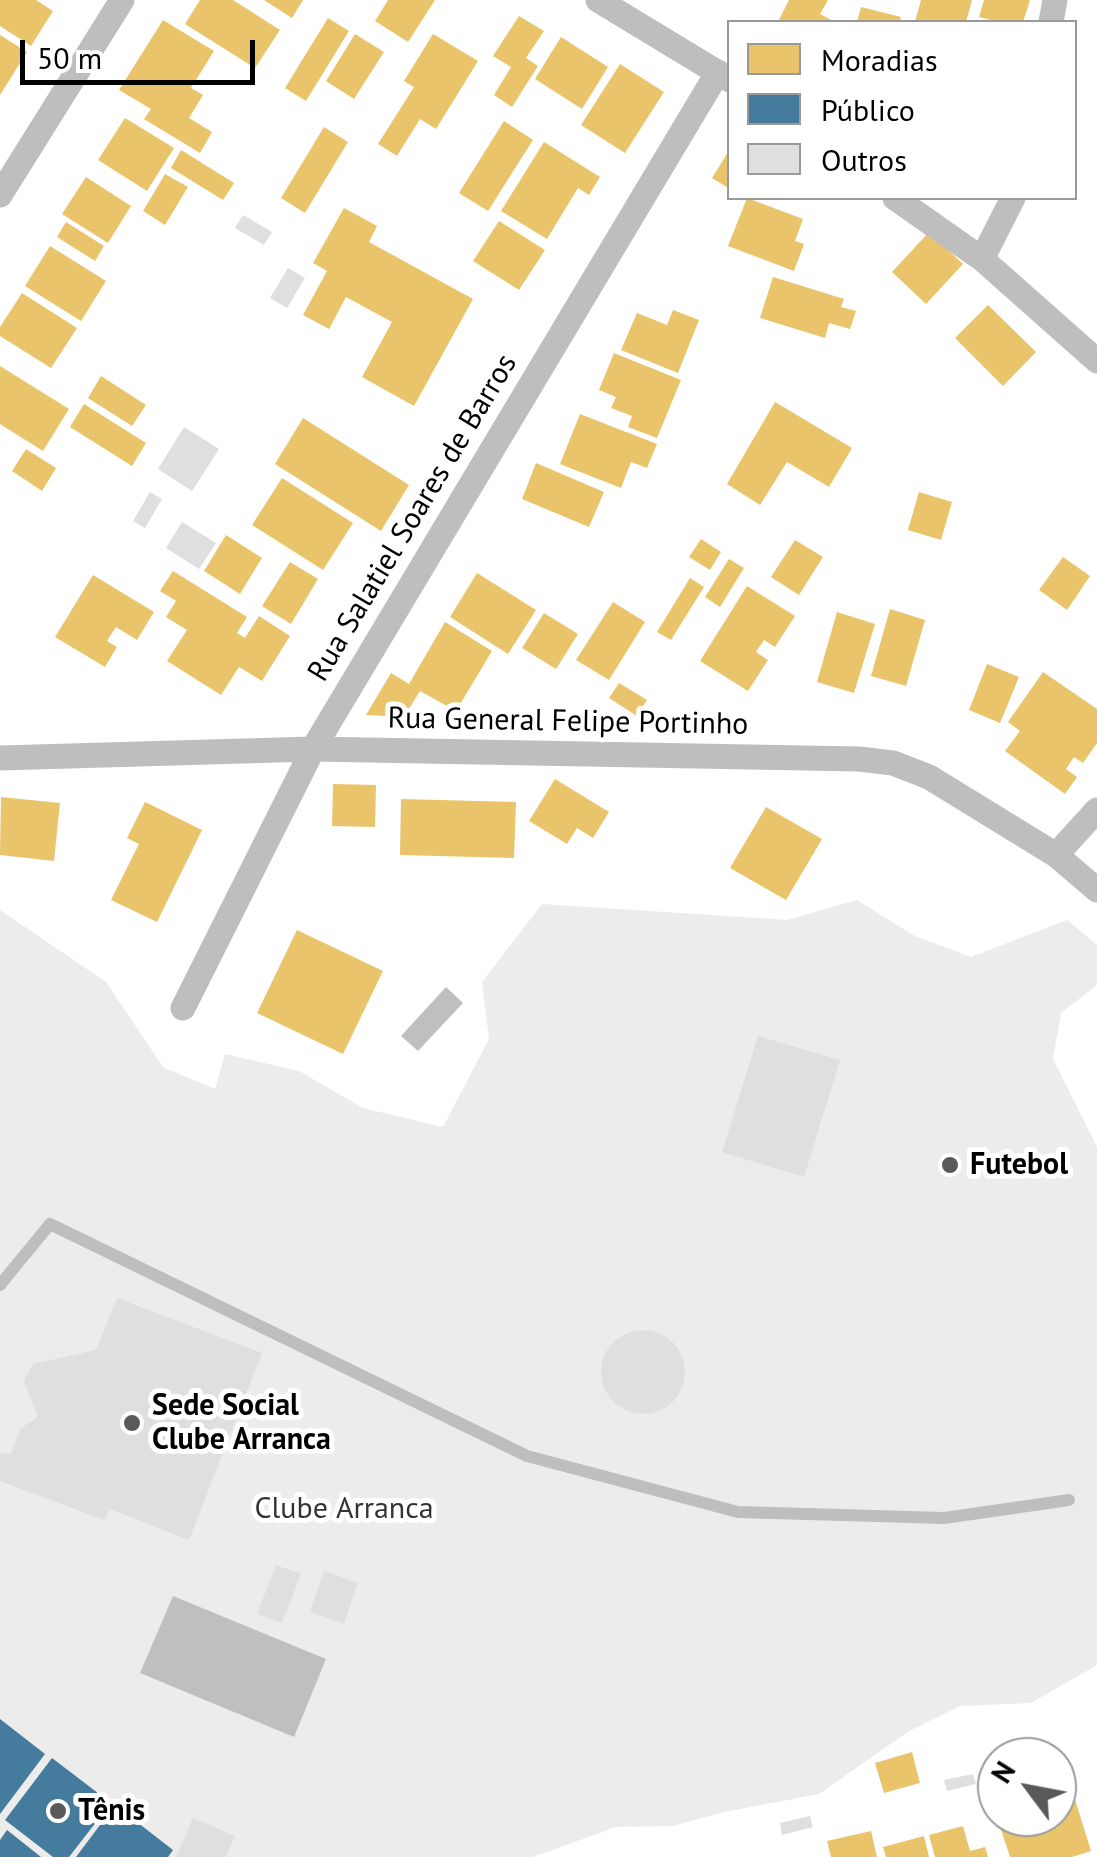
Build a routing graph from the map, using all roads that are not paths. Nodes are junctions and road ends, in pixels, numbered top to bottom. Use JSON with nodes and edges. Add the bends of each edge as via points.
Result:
{"nodes":[{"id":1,"x":122,"y":0,"type":"edge"},
{"id":2,"x":598,"y":0,"type":"edge"},
{"id":3,"x":724,"y":76,"type":"edge"},
{"id":4,"x":0,"y":195,"type":"edge"},
{"id":5,"x":898,"y":200,"type":"edge"},
{"id":6,"x":1012,"y":200,"type":"edge"},
{"id":7,"x":982,"y":259,"type":"junction"},
{"id":8,"x":1097,"y":362,"type":"edge"},
{"id":9,"x":313,"y":750,"type":"junction"},
{"id":10,"x":0,"y":758,"type":"edge"},
{"id":11,"x":1097,"y":810,"type":"edge"},
{"id":12,"x":1056,"y":854,"type":"junction"},
{"id":13,"x":1097,"y":890,"type":"edge"},
{"id":14,"x":183,"y":1008,"type":"dead end"},
{"id":15,"x":0,"y":1285,"type":"edge"},
{"id":16,"x":1069,"y":1500,"type":"dead end"}],
"edges":[{"from":1,"to":4,"type":"street"},
{"from":2,"to":3,"type":"street"},
{"from":3,"to":9,"type":"street","name":"Rua Salatiel Soares de Barros"},
{"from":5,"to":7,"type":"street"},
{"from":6,"to":7,"type":"street"},
{"from":7,"to":8,"type":"street"},
{"from":9,"to":10,"type":"street","name":"Rua General Felipe Portinho"},
{"from":9,"to":12,"type":"street","name":"Rua General Felipe Portinho","via":[[893,763],[929,777]]},
{"from":9,"to":14,"type":"street","name":"Rua Salatiel Soares de Barros"},
{"from":11,"to":12,"type":"street"},
{"from":12,"to":13,"type":"street","name":"Rua General Felipe Portinho"},
{"from":15,"to":16,"type":"lane","via":[[50,1224],[528,1456],[738,1512],[944,1518]]}]}
